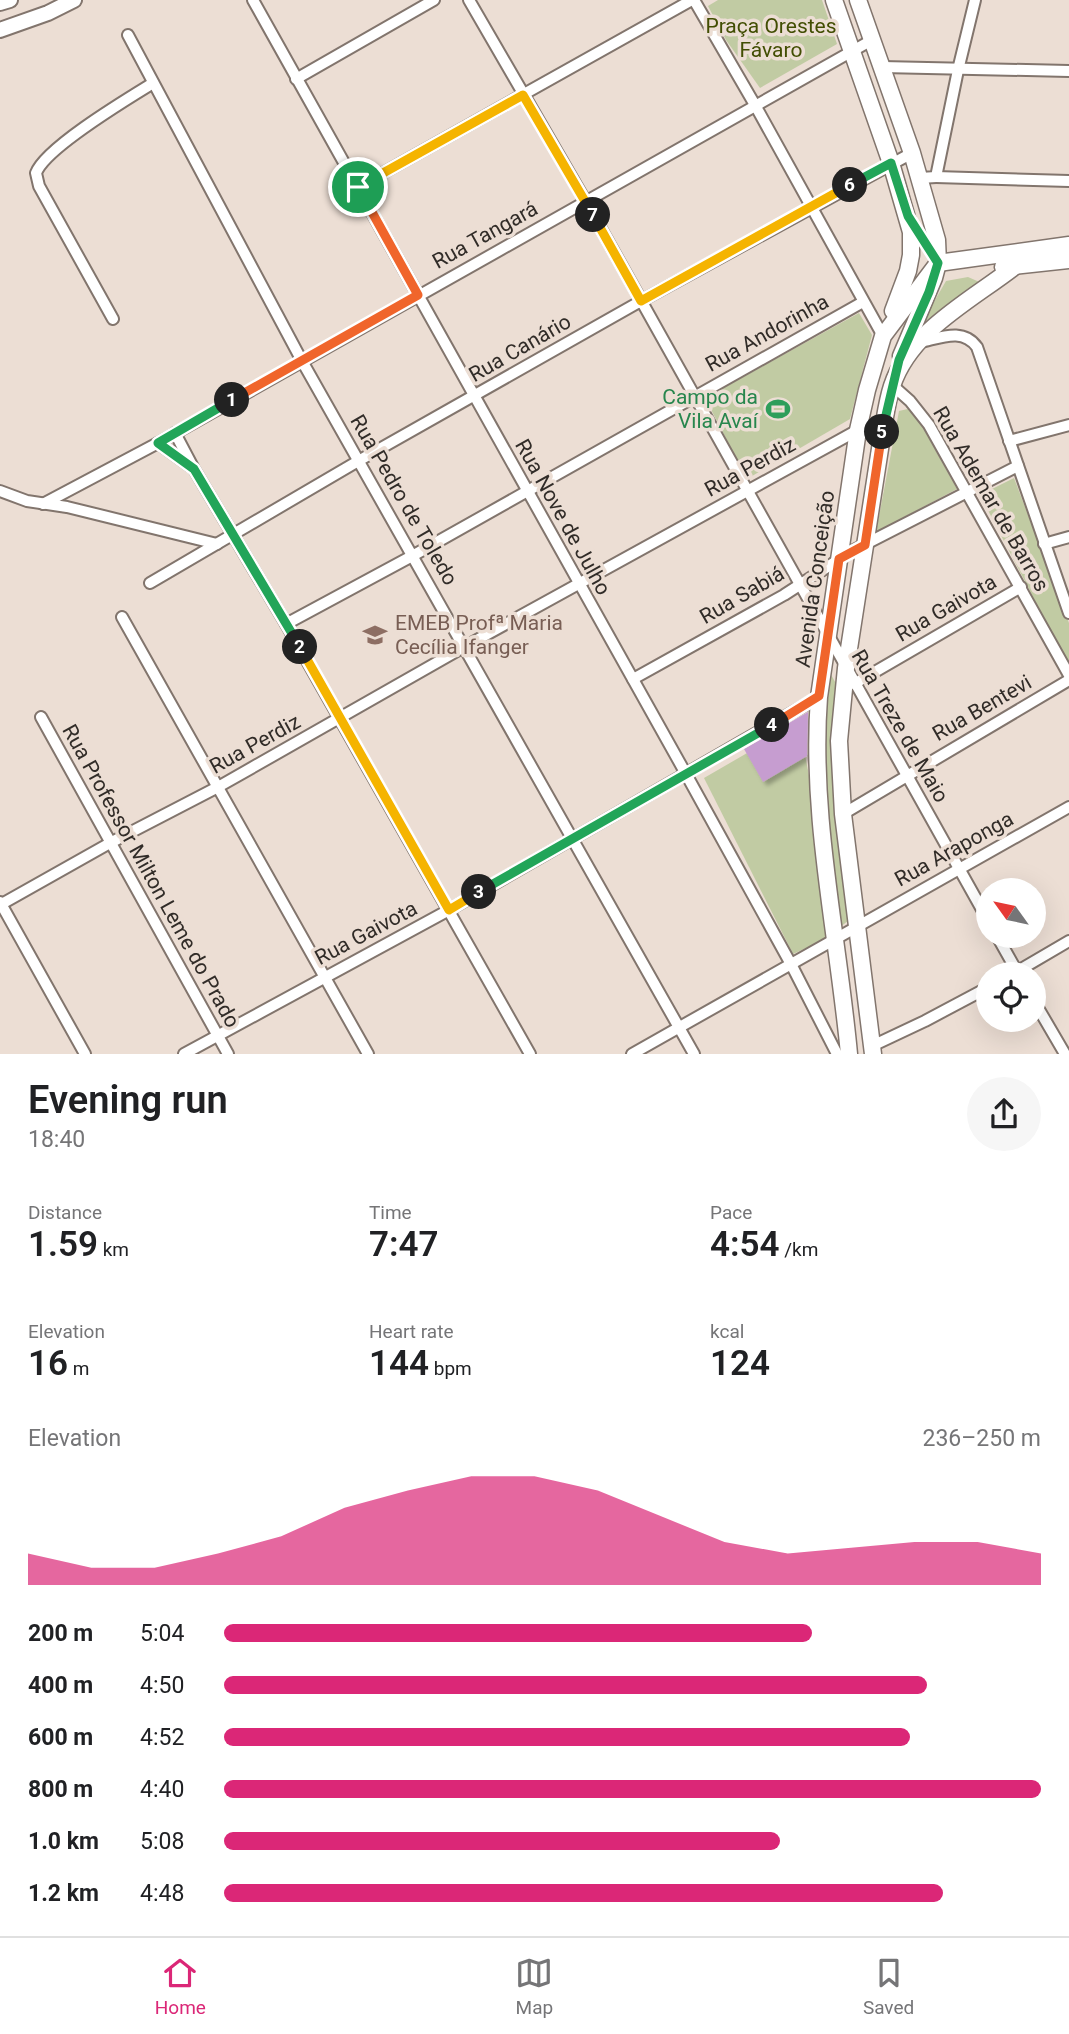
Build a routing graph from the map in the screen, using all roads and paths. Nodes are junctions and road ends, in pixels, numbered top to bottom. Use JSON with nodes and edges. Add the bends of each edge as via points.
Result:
{"nodes":[{"id":1,"x":10,"y":0,"type":"edge"},
{"id":2,"x":74,"y":0,"type":"edge"},
{"id":3,"x":253,"y":0,"type":"edge"},
{"id":4,"x":434,"y":0,"type":"edge"},
{"id":5,"x":469,"y":0,"type":"edge"},
{"id":6,"x":693,"y":0,"type":"edge"},
{"id":7,"x":834,"y":0,"type":"edge"},
{"id":8,"x":858,"y":0,"type":"edge"},
{"id":9,"x":975,"y":0,"type":"edge"},
{"id":10,"x":0,"y":3,"type":"edge"},
{"id":11,"x":0,"y":30,"type":"edge"},
{"id":12,"x":128,"y":35,"type":"dead end"},
{"id":13,"x":872,"y":40,"type":"junction"},
{"id":14,"x":852,"y":50,"type":"junction"},
{"id":15,"x":882,"y":67,"type":"junction"},
{"id":16,"x":958,"y":70,"type":"junction"},
{"id":17,"x":1069,"y":71,"type":"edge"},
{"id":18,"x":296,"y":79,"type":"junction"},
{"id":19,"x":153,"y":83,"type":"junction"},
{"id":20,"x":523,"y":95,"type":"junction"},
{"id":21,"x":755,"y":105,"type":"junction"},
{"id":22,"x":912,"y":153,"type":"junction"},
{"id":23,"x":891,"y":163,"type":"junction"},
{"id":24,"x":928,"y":178,"type":"junction"},
{"id":25,"x":1069,"y":181,"type":"edge"},
{"id":26,"x":358,"y":187,"type":"junction"},
{"id":27,"x":586,"y":202,"type":"junction"},
{"id":28,"x":810,"y":207,"type":"junction"},
{"id":29,"x":908,"y":216,"type":"junction"},
{"id":30,"x":937,"y":240,"type":"junction"},
{"id":31,"x":1069,"y":245,"type":"edge"},
{"id":32,"x":977,"y":258,"type":"junction"},
{"id":33,"x":1069,"y":260,"type":"edge"},
{"id":34,"x":938,"y":263,"type":"junction"},
{"id":35,"x":1014,"y":267,"type":"junction"},
{"id":36,"x":418,"y":295,"type":"junction"},
{"id":37,"x":641,"y":301,"type":"junction"},
{"id":38,"x":863,"y":302,"type":"junction"},
{"id":39,"x":113,"y":319,"type":"dead end"},
{"id":40,"x":883,"y":337,"type":"junction"},
{"id":41,"x":918,"y":343,"type":"junction"},
{"id":42,"x":302,"y":361,"type":"junction"},
{"id":43,"x":892,"y":385,"type":"junction"},
{"id":44,"x":473,"y":396,"type":"junction"},
{"id":45,"x":693,"y":396,"type":"junction"},
{"id":46,"x":1069,"y":425,"type":"edge"},
{"id":47,"x":858,"y":430,"type":"junction"},
{"id":48,"x":175,"y":433,"type":"junction"},
{"id":49,"x":1009,"y":441,"type":"junction"},
{"id":50,"x":158,"y":443,"type":"junction"},
{"id":51,"x":360,"y":460,"type":"junction"},
{"id":52,"x":1018,"y":466,"type":"junction"},
{"id":53,"x":194,"y":469,"type":"junction"},
{"id":54,"x":747,"y":490,"type":"junction"},
{"id":55,"x":0,"y":491,"type":"edge"},
{"id":56,"x":527,"y":491,"type":"junction"},
{"id":57,"x":968,"y":494,"type":"junction"},
{"id":58,"x":43,"y":504,"type":"junction"},
{"id":59,"x":234,"y":535,"type":"junction"},
{"id":60,"x":1069,"y":537,"type":"edge"},
{"id":61,"x":216,"y":544,"type":"junction"},
{"id":62,"x":1044,"y":544,"type":"junction"},
{"id":63,"x":865,"y":545,"type":"junction"},
{"id":64,"x":414,"y":555,"type":"junction"},
{"id":65,"x":839,"y":559,"type":"junction"},
{"id":66,"x":150,"y":583,"type":"dead end"},
{"id":67,"x":579,"y":584,"type":"junction"},
{"id":68,"x":800,"y":585,"type":"junction"},
{"id":69,"x":1021,"y":587,"type":"junction"},
{"id":70,"x":1069,"y":613,"type":"edge"},
{"id":71,"x":122,"y":617,"type":"dead end"},
{"id":72,"x":286,"y":624,"type":"junction"},
{"id":73,"x":828,"y":638,"type":"junction"},
{"id":74,"x":464,"y":647,"type":"junction"},
{"id":75,"x":846,"y":668,"type":"junction"},
{"id":76,"x":1069,"y":674,"type":"edge"},
{"id":77,"x":633,"y":679,"type":"junction"},
{"id":78,"x":1069,"y":680,"type":"edge"},
{"id":79,"x":854,"y":684,"type":"junction"},
{"id":80,"x":819,"y":696,"type":"junction"},
{"id":81,"x":41,"y":717,"type":"dead end"},
{"id":82,"x":340,"y":719,"type":"junction"},
{"id":83,"x":686,"y":774,"type":"junction"},
{"id":84,"x":906,"y":775,"type":"junction"},
{"id":85,"x":218,"y":787,"type":"junction"},
{"id":86,"x":1069,"y":807,"type":"edge"},
{"id":87,"x":843,"y":814,"type":"junction"},
{"id":88,"x":572,"y":838,"type":"junction"},
{"id":89,"x":110,"y":843,"type":"junction"},
{"id":90,"x":958,"y":868,"type":"junction"},
{"id":91,"x":976,"y":899,"type":"edge"},
{"id":92,"x":0,"y":904,"type":"edge"},
{"id":93,"x":449,"y":910,"type":"junction"},
{"id":94,"x":858,"y":925,"type":"junction"},
{"id":95,"x":835,"y":940,"type":"junction"},
{"id":96,"x":1069,"y":942,"type":"edge"},
{"id":97,"x":1036,"y":962,"type":"edge"},
{"id":98,"x":792,"y":965,"type":"junction"},
{"id":99,"x":324,"y":977,"type":"junction"},
{"id":100,"x":976,"y":994,"type":"edge"},
{"id":101,"x":1046,"y":1022,"type":"edge"},
{"id":102,"x":678,"y":1027,"type":"junction"},
{"id":103,"x":217,"y":1035,"type":"junction"},
{"id":104,"x":872,"y":1050,"type":"edge"},
{"id":105,"x":85,"y":1054,"type":"edge"},
{"id":106,"x":184,"y":1054,"type":"edge"},
{"id":107,"x":228,"y":1054,"type":"edge"},
{"id":108,"x":369,"y":1054,"type":"edge"},
{"id":109,"x":530,"y":1054,"type":"edge"},
{"id":110,"x":632,"y":1054,"type":"edge"},
{"id":111,"x":694,"y":1054,"type":"edge"},
{"id":112,"x":837,"y":1054,"type":"edge"},
{"id":113,"x":849,"y":1054,"type":"edge"},
{"id":114,"x":1065,"y":1054,"type":"edge"}],
"edges":[{"from":1,"to":10,"type":"main road"},
{"from":2,"to":11,"type":"main road"},
{"from":3,"to":18,"type":"street","name":"Rua Nove de Julho"},
{"from":4,"to":18,"type":"street"},
{"from":5,"to":20,"type":"street","name":"Rua Treze de Maio"},
{"from":6,"to":20,"type":"street"},
{"from":6,"to":21,"type":"street"},
{"from":7,"to":14,"type":"main road"},
{"from":8,"to":13,"type":"main road"},
{"from":9,"to":16,"type":"street"},
{"from":12,"to":19,"type":"street","name":"Rua Pedro de Toledo"},
{"from":13,"to":14,"type":"street","name":"Rua Tangará"},
{"from":13,"to":15,"type":"main road"},
{"from":14,"to":21,"type":"street","name":"Rua Tangará"},
{"from":14,"to":23,"type":"main road"},
{"from":15,"to":16,"type":"street"},
{"from":15,"to":22,"type":"main road"},
{"from":16,"to":17,"type":"street"},
{"from":16,"to":24,"type":"street"},
{"from":18,"to":26,"type":"street","name":"Rua Nove de Julho"},
{"from":19,"to":39,"type":"street","via":[[46,157],[36,173]]},
{"from":19,"to":42,"type":"street","name":"Rua Pedro de Toledo"},
{"from":20,"to":26,"type":"street"},
{"from":20,"to":27,"type":"street","name":"Rua Treze de Maio"},
{"from":21,"to":27,"type":"street","name":"Rua Tangará"},
{"from":21,"to":28,"type":"street"},
{"from":22,"to":23,"type":"street","name":"Rua Canário"},
{"from":22,"to":24,"type":"main road"},
{"from":23,"to":28,"type":"street","name":"Rua Canário"},
{"from":23,"to":29,"type":"main road"},
{"from":24,"to":25,"type":"street"},
{"from":24,"to":30,"type":"main road"},
{"from":26,"to":36,"type":"street","name":"Rua Nove de Julho"},
{"from":27,"to":36,"type":"street","name":"Rua Tangará"},
{"from":27,"to":37,"type":"street","name":"Rua Treze de Maio"},
{"from":28,"to":37,"type":"street","name":"Rua Canário"},
{"from":28,"to":38,"type":"street"},
{"from":29,"to":34,"type":"main road"},
{"from":29,"to":40,"type":"main road","via":[[911,255]]},
{"from":30,"to":32,"type":"main road"},
{"from":30,"to":34,"type":"main road"},
{"from":31,"to":32,"type":"main road"},
{"from":32,"to":34,"type":"main road"},
{"from":33,"to":35,"type":"main road","name":"Avenida Conceição"},
{"from":34,"to":35,"type":"main road"},
{"from":34,"to":40,"type":"main road","name":"Avenida Conceição"},
{"from":34,"to":43,"type":"main road"},
{"from":35,"to":41,"type":"main road","name":"Avenida Conceição"},
{"from":36,"to":42,"type":"street","name":"Rua Tangará"},
{"from":36,"to":44,"type":"street","name":"Rua Nove de Julho"},
{"from":37,"to":44,"type":"street","name":"Rua Canário"},
{"from":37,"to":45,"type":"street","name":"Rua Treze de Maio"},
{"from":38,"to":40,"type":"street"},
{"from":38,"to":45,"type":"street","name":"Rua Andorinha"},
{"from":40,"to":47,"type":"main road","name":"Avenida Conceição"},
{"from":41,"to":43,"type":"main road","name":"Avenida Conceição"},
{"from":41,"to":49,"type":"street","via":[[962,335],[974,342]]},
{"from":42,"to":48,"type":"street","name":"Rua Tangará"},
{"from":42,"to":51,"type":"street","name":"Rua Pedro de Toledo"},
{"from":43,"to":57,"type":"street","name":"Rua Ademar de Barros","via":[[929,425]]},
{"from":43,"to":63,"type":"main road","name":"Avenida Conceição"},
{"from":44,"to":51,"type":"street","name":"Rua Canário"},
{"from":44,"to":56,"type":"street","name":"Rua Nove de Julho"},
{"from":45,"to":54,"type":"street","name":"Rua Treze de Maio"},
{"from":45,"to":56,"type":"street","name":"Rua Andorinha"},
{"from":46,"to":49,"type":"street"},
{"from":47,"to":54,"type":"street","name":"Rua Perdiz"},
{"from":47,"to":65,"type":"main road","name":"Avenida Conceição"},
{"from":48,"to":50,"type":"street","name":"Rua Tangará"},
{"from":48,"to":53,"type":"street"},
{"from":49,"to":52,"type":"street"},
{"from":50,"to":53,"type":"street"},
{"from":50,"to":58,"type":"street","name":"Rua Tangará"},
{"from":51,"to":59,"type":"street","name":"Rua Canário"},
{"from":51,"to":64,"type":"street","name":"Rua Pedro de Toledo"},
{"from":52,"to":57,"type":"street","name":"Rua Sabiá"},
{"from":52,"to":62,"type":"street"},
{"from":53,"to":59,"type":"street"},
{"from":54,"to":67,"type":"street","name":"Rua Perdiz"},
{"from":54,"to":68,"type":"street","name":"Rua Treze de Maio"},
{"from":55,"to":58,"type":"street"},
{"from":56,"to":64,"type":"street","name":"Rua Andorinha"},
{"from":56,"to":67,"type":"street","name":"Rua Nove de Julho"},
{"from":57,"to":63,"type":"street","name":"Rua Sabiá"},
{"from":57,"to":69,"type":"street","name":"Rua Ademar de Barros"},
{"from":58,"to":61,"type":"street"},
{"from":59,"to":61,"type":"street","name":"Rua Canário"},
{"from":59,"to":72,"type":"street"},
{"from":60,"to":62,"type":"street"},
{"from":61,"to":66,"type":"street","name":"Rua Canário"},
{"from":62,"to":70,"type":"street"},
{"from":63,"to":65,"type":"street","name":"Rua Sabiá"},
{"from":63,"to":75,"type":"main road","name":"Avenida Conceição"},
{"from":64,"to":72,"type":"street","name":"Rua Andorinha"},
{"from":64,"to":74,"type":"street","name":"Rua Pedro de Toledo"},
{"from":65,"to":68,"type":"street","name":"Rua Sabiá"},
{"from":65,"to":73,"type":"main road","name":"Avenida Conceição"},
{"from":67,"to":74,"type":"street","name":"Rua Perdiz"},
{"from":67,"to":77,"type":"street","name":"Rua Nove de Julho"},
{"from":68,"to":73,"type":"street","name":"Rua Treze de Maio"},
{"from":68,"to":77,"type":"street","name":"Rua Sabiá"},
{"from":69,"to":76,"type":"street","name":"Rua Ademar de Barros"},
{"from":69,"to":79,"type":"street","name":"Rua Gaivota"},
{"from":71,"to":85,"type":"street"},
{"from":72,"to":82,"type":"street"},
{"from":73,"to":75,"type":"street","name":"Rua Treze de Maio"},
{"from":73,"to":80,"type":"main road","name":"Avenida Conceição"},
{"from":74,"to":82,"type":"street","name":"Rua Perdiz"},
{"from":74,"to":88,"type":"street","name":"Rua Pedro de Toledo"},
{"from":75,"to":79,"type":"street","name":"Rua Treze de Maio"},
{"from":75,"to":87,"type":"main road","name":"Avenida Conceição","via":[[839,741]]},
{"from":77,"to":83,"type":"street","name":"Rua Nove de Julho"},
{"from":78,"to":84,"type":"street","name":"Rua Bentevi"},
{"from":79,"to":84,"type":"street","name":"Rua Treze de Maio"},
{"from":80,"to":83,"type":"street","name":"Rua Gaivota"},
{"from":80,"to":95,"type":"main road","name":"Avenida Conceição","via":[[816,761]]},
{"from":81,"to":89,"type":"street","name":"Rua Professor Milton Leme do Prado"},
{"from":82,"to":85,"type":"street","name":"Rua Perdiz"},
{"from":82,"to":93,"type":"street"},
{"from":83,"to":88,"type":"street","name":"Rua Gaivota"},
{"from":83,"to":98,"type":"street","name":"Rua Nove de Julho"},
{"from":84,"to":87,"type":"street","name":"Rua Bentevi"},
{"from":84,"to":90,"type":"street","name":"Rua Treze de Maio"},
{"from":85,"to":89,"type":"street","name":"Rua Perdiz"},
{"from":85,"to":99,"type":"street"},
{"from":86,"to":90,"type":"street","name":"Rua Araponga"},
{"from":87,"to":94,"type":"main road","name":"Avenida Conceição"},
{"from":88,"to":93,"type":"street","name":"Rua Gaivota"},
{"from":88,"to":102,"type":"street","name":"Rua Pedro de Toledo"},
{"from":89,"to":92,"type":"street","name":"Rua Perdiz"},
{"from":89,"to":103,"type":"street","name":"Rua Professor Milton Leme do Prado"},
{"from":90,"to":91,"type":"street","name":"Rua Treze de Maio"},
{"from":90,"to":94,"type":"street","name":"Rua Araponga"},
{"from":92,"to":105,"type":"street"},
{"from":93,"to":99,"type":"street","name":"Rua Gaivota"},
{"from":93,"to":109,"type":"street"},
{"from":94,"to":95,"type":"street","name":"Rua Araponga"},
{"from":94,"to":104,"type":"main road","name":"Avenida Conceição"},
{"from":95,"to":98,"type":"street"},
{"from":95,"to":113,"type":"main road","name":"Avenida Conceição"},
{"from":96,"to":97,"type":"street"},
{"from":98,"to":102,"type":"street"},
{"from":98,"to":112,"type":"street","name":"Rua Nove de Julho"},
{"from":99,"to":103,"type":"street","name":"Rua Gaivota"},
{"from":99,"to":108,"type":"street"},
{"from":100,"to":104,"type":"street"},
{"from":101,"to":114,"type":"street"},
{"from":102,"to":110,"type":"street"},
{"from":102,"to":111,"type":"street","name":"Rua Pedro de Toledo"},
{"from":103,"to":106,"type":"street","name":"Rua Gaivota"},
{"from":103,"to":107,"type":"street","name":"Rua Professor Milton Leme do Prado"}]}
